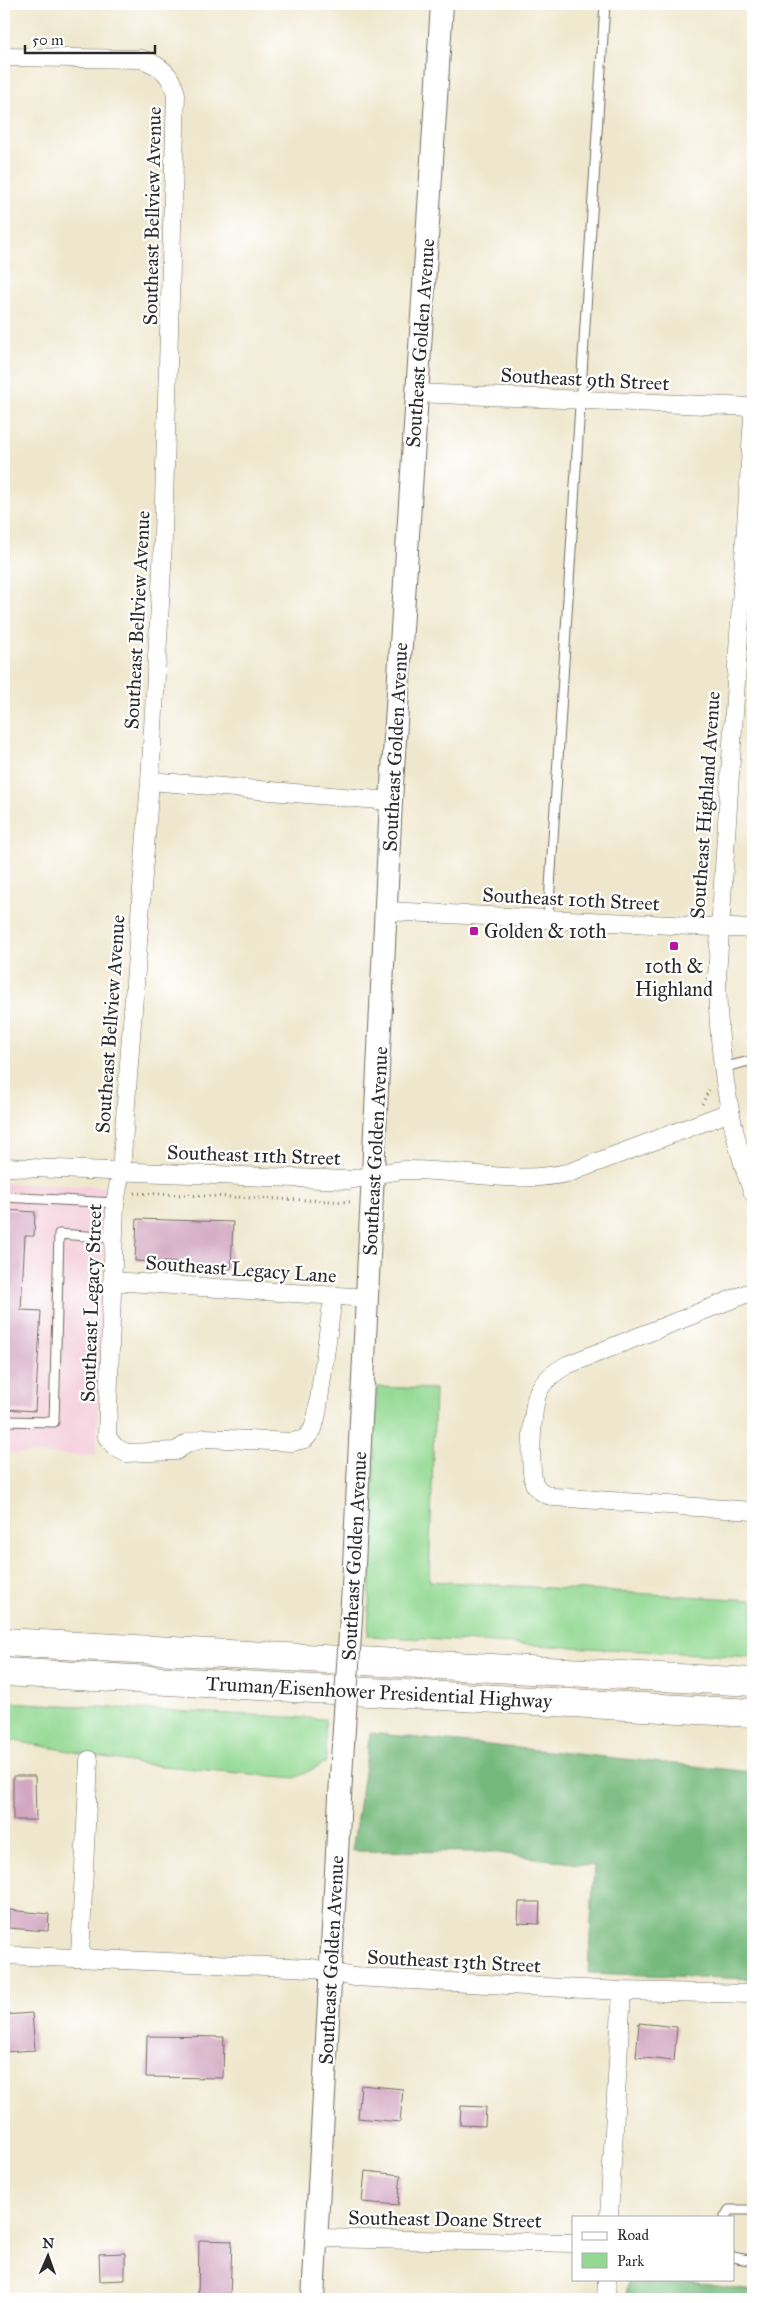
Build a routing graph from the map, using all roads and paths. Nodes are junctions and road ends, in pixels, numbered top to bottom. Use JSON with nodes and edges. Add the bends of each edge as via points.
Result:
{"nodes":[{"id":1,"x":442,"y":4,"type":"edge"},
{"id":2,"x":604,"y":4,"type":"edge"},
{"id":3,"x":4,"y":57,"type":"edge"},
{"id":4,"x":416,"y":392,"type":"junction"},
{"id":5,"x":580,"y":400,"type":"junction"},
{"id":6,"x":753,"y":407,"type":"edge"},
{"id":7,"x":753,"y":416,"type":"edge"},
{"id":8,"x":150,"y":781,"type":"junction"},
{"id":9,"x":391,"y":801,"type":"junction"},
{"id":10,"x":386,"y":911,"type":"junction"},
{"id":11,"x":548,"y":919,"type":"junction"},
{"id":12,"x":718,"y":928,"type":"junction"},
{"id":13,"x":753,"y":929,"type":"edge"},
{"id":14,"x":753,"y":1060,"type":"edge"},
{"id":15,"x":722,"y":1068,"type":"junction"},
{"id":16,"x":709,"y":1090,"type":"dead end"},
{"id":17,"x":693,"y":1108,"type":"dead end"},
{"id":18,"x":730,"y":1112,"type":"junction"},
{"id":19,"x":4,"y":1167,"type":"edge"},
{"id":20,"x":121,"y":1172,"type":"junction"},
{"id":21,"x":374,"y":1176,"type":"junction"},
{"id":22,"x":131,"y":1193,"type":"dead end"},
{"id":23,"x":753,"y":1193,"type":"edge"},
{"id":24,"x":4,"y":1197,"type":"edge"},
{"id":25,"x":372,"y":1202,"type":"junction"},
{"id":26,"x":115,"y":1203,"type":"junction"},
{"id":27,"x":114,"y":1238,"type":"junction"},
{"id":28,"x":112,"y":1281,"type":"junction"},
{"id":29,"x":753,"y":1291,"type":"edge"},
{"id":30,"x":332,"y":1296,"type":"junction"},
{"id":31,"x":368,"y":1298,"type":"junction"},
{"id":32,"x":4,"y":1421,"type":"edge"},
{"id":33,"x":753,"y":1511,"type":"edge"},
{"id":34,"x":4,"y":1642,"type":"edge"},
{"id":35,"x":4,"y":1672,"type":"edge"},
{"id":36,"x":753,"y":1682,"type":"edge"},
{"id":37,"x":609,"y":1705,"type":"junction"},
{"id":38,"x":753,"y":1712,"type":"edge"},
{"id":39,"x":753,"y":1728,"type":"edge"},
{"id":40,"x":89,"y":1760,"type":"dead end"},
{"id":41,"x":4,"y":1955,"type":"edge"},
{"id":42,"x":80,"y":1958,"type":"junction"},
{"id":43,"x":331,"y":1972,"type":"junction"},
{"id":44,"x":622,"y":1991,"type":"junction"},
{"id":45,"x":753,"y":1994,"type":"edge"},
{"id":46,"x":753,"y":2210,"type":"edge"},
{"id":47,"x":609,"y":2216,"type":"edge"},
{"id":48,"x":725,"y":2216,"type":"edge"},
{"id":49,"x":316,"y":2238,"type":"junction"},
{"id":50,"x":572,"y":2243,"type":"edge"},
{"id":51,"x":734,"y":2257,"type":"edge"},
{"id":52,"x":753,"y":2261,"type":"edge"},
{"id":53,"x":606,"y":2280,"type":"edge"},
{"id":54,"x":313,"y":2299,"type":"edge"},
{"id":55,"x":606,"y":2299,"type":"edge"}],
"edges":[{"from":1,"to":4,"type":"street","name":"Southeast Golden Avenue"},
{"from":2,"to":5,"type":"lane"},
{"from":3,"to":8,"type":"street","name":"Southeast Bellview Avenue","via":[[142,59],[158,65],[167,73],[176,94],[162,569]]},
{"from":4,"to":5,"type":"street","name":"Southeast 9th Street"},
{"from":4,"to":9,"type":"street","name":"Southeast Golden Avenue"},
{"from":5,"to":6,"type":"street","name":"Southeast 9th Street"},
{"from":5,"to":11,"type":"lane"},
{"from":7,"to":12,"type":"street","name":"Southeast Highland Avenue"},
{"from":8,"to":9,"type":"street"},
{"from":8,"to":20,"type":"street","name":"Southeast Bellview Avenue"},
{"from":9,"to":10,"type":"street","name":"Southeast Golden Avenue"},
{"from":10,"to":11,"type":"street","name":"Southeast 10th Street"},
{"from":10,"to":21,"type":"street","name":"Southeast Golden Avenue"},
{"from":11,"to":12,"type":"street","name":"Southeast 10th Street"},
{"from":12,"to":13,"type":"street","name":"Southeast 10th Street"},
{"from":12,"to":15,"type":"street","name":"Southeast Highland Avenue","via":[[718,1022]]},
{"from":14,"to":15,"type":"lane"},
{"from":15,"to":18,"type":"street","name":"Southeast Highland Avenue"},
{"from":16,"to":17,"type":"path","via":[[702,1104]]},
{"from":18,"to":21,"type":"street","name":"Southeast 11th Street","via":[[551,1177],[525,1179],[404,1170]]},
{"from":18,"to":23,"type":"street","name":"Southeast Highland Avenue"},
{"from":19,"to":20,"type":"street","name":"Southeast 11th Street"},
{"from":20,"to":21,"type":"street","name":"Southeast 11th Street","via":[[348,1180]]},
{"from":20,"to":26,"type":"street","name":"Southeast Legacy Street"},
{"from":21,"to":25,"type":"street","name":"Southeast Golden Avenue"},
{"from":22,"to":25,"type":"path"},
{"from":24,"to":26,"type":"lane"},
{"from":25,"to":31,"type":"street","name":"Southeast Golden Avenue"},
{"from":26,"to":27,"type":"street","name":"Southeast Legacy Street"},
{"from":27,"to":28,"type":"street","name":"Southeast Legacy Street"},
{"from":27,"to":32,"type":"lane","via":[[59,1234],[54,1422]]},
{"from":28,"to":30,"type":"street","name":"Southeast Legacy Lane"},
{"from":28,"to":30,"type":"street","name":"Southeast Legacy Street","via":[[107,1437],[126,1453],[176,1452],[188,1443],[204,1438],[305,1440],[313,1428],[316,1414]]},
{"from":29,"to":33,"type":"street","via":[[567,1365],[552,1374],[539,1390],[533,1409],[532,1477],[540,1492],[554,1497]]},
{"from":30,"to":31,"type":"street","name":"Southeast Legacy Lane"},
{"from":31,"to":43,"type":"street","name":"Southeast Golden Avenue","bridge":true},
{"from":34,"to":36,"type":"highway","name":"Truman/Eisenhower Presidential Highway"},
{"from":35,"to":37,"type":"highway","name":"Truman/Eisenhower Presidential Highway"},
{"from":37,"to":38,"type":"highway","name":"Truman/Eisenhower Presidential Highway"},
{"from":37,"to":39,"type":"highway"},
{"from":40,"to":42,"type":"street"},
{"from":41,"to":42,"type":"street","name":"Southeast 13th Street"},
{"from":42,"to":43,"type":"street","name":"Southeast 13th Street","via":[[312,1968]]},
{"from":43,"to":44,"type":"street","name":"Southeast 13th Street","via":[[354,1977]]},
{"from":43,"to":49,"type":"street","name":"Southeast Golden Avenue"},
{"from":44,"to":45,"type":"street","name":"Southeast 13th Street"},
{"from":44,"to":47,"type":"street"},
{"from":46,"to":48,"type":"lane","via":[[728,2210]]},
{"from":49,"to":50,"type":"street","name":"Southeast Doane Street"},
{"from":49,"to":54,"type":"street","name":"Southeast Golden Avenue"},
{"from":51,"to":52,"type":"lane"},
{"from":53,"to":55,"type":"street"}]}
